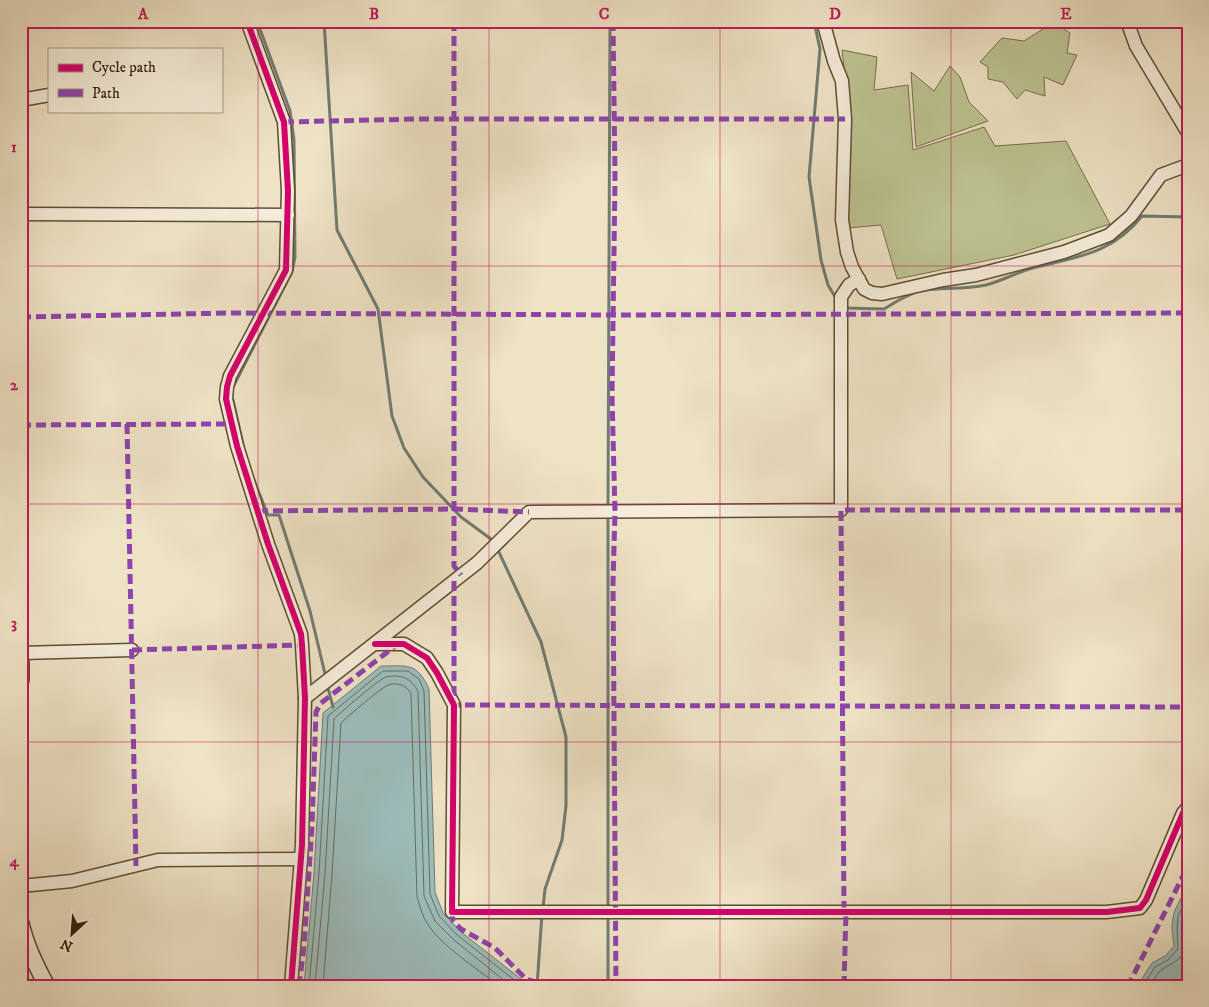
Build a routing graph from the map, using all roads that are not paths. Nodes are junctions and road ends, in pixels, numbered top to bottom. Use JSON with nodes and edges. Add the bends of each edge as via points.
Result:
{"nodes":[{"id":1,"x":247,"y":21,"type":"edge"},
{"id":2,"x":823,"y":21,"type":"edge"},
{"id":3,"x":1127,"y":21,"type":"edge"},
{"id":4,"x":48,"y":96,"type":"edge"},
{"id":5,"x":21,"y":100,"type":"edge"},
{"id":6,"x":1188,"y":133,"type":"edge"},
{"id":7,"x":1188,"y":165,"type":"edge"},
{"id":8,"x":21,"y":214,"type":"edge"},
{"id":9,"x":288,"y":215,"type":"junction"},
{"id":10,"x":859,"y":279,"type":"junction"},
{"id":11,"x":375,"y":644,"type":"junction"},
{"id":12,"x":132,"y":650,"type":"dead end"},
{"id":13,"x":21,"y":653,"type":"edge"},
{"id":14,"x":21,"y":659,"type":"edge"},
{"id":15,"x":21,"y":680,"type":"edge"},
{"id":16,"x":305,"y":698,"type":"junction"},
{"id":17,"x":1188,"y":807,"type":"edge"},
{"id":18,"x":301,"y":859,"type":"junction"},
{"id":19,"x":21,"y":886,"type":"edge"},
{"id":20,"x":21,"y":923,"type":"edge"},
{"id":21,"x":48,"y":986,"type":"edge"},
{"id":22,"x":291,"y":986,"type":"edge"}],
"edges":[{"from":1,"to":9,"type":"street","via":[[284,122]]},
{"from":2,"to":10,"type":"street","via":[[842,81],[845,118],[842,220],[847,252]]},
{"from":3,"to":6,"type":"street","via":[[1136,46]]},
{"from":4,"to":5,"type":"street"},
{"from":7,"to":10,"type":"street","via":[[1161,175],[1132,216],[1110,235],[1064,252],[976,275],[882,294],[864,289]]},
{"from":8,"to":9,"type":"street"},
{"from":9,"to":16,"type":"street","via":[[286,270],[230,376],[226,399],[237,446],[268,544],[301,634]]},
{"from":10,"to":11,"type":"street","via":[[849,285],[841,296],[840,510],[528,512],[477,563]]},
{"from":11,"to":16,"type":"street"},
{"from":11,"to":17,"type":"street","via":[[404,644],[427,658],[454,705],[452,912],[1107,912],[1140,908]]},
{"from":12,"to":13,"type":"street"},
{"from":14,"to":15,"type":"street"},
{"from":16,"to":18,"type":"street"},
{"from":18,"to":19,"type":"street","via":[[158,860],[72,881]]},
{"from":18,"to":22,"type":"street"},
{"from":20,"to":21,"type":"street","via":[[36,966]]}]}
